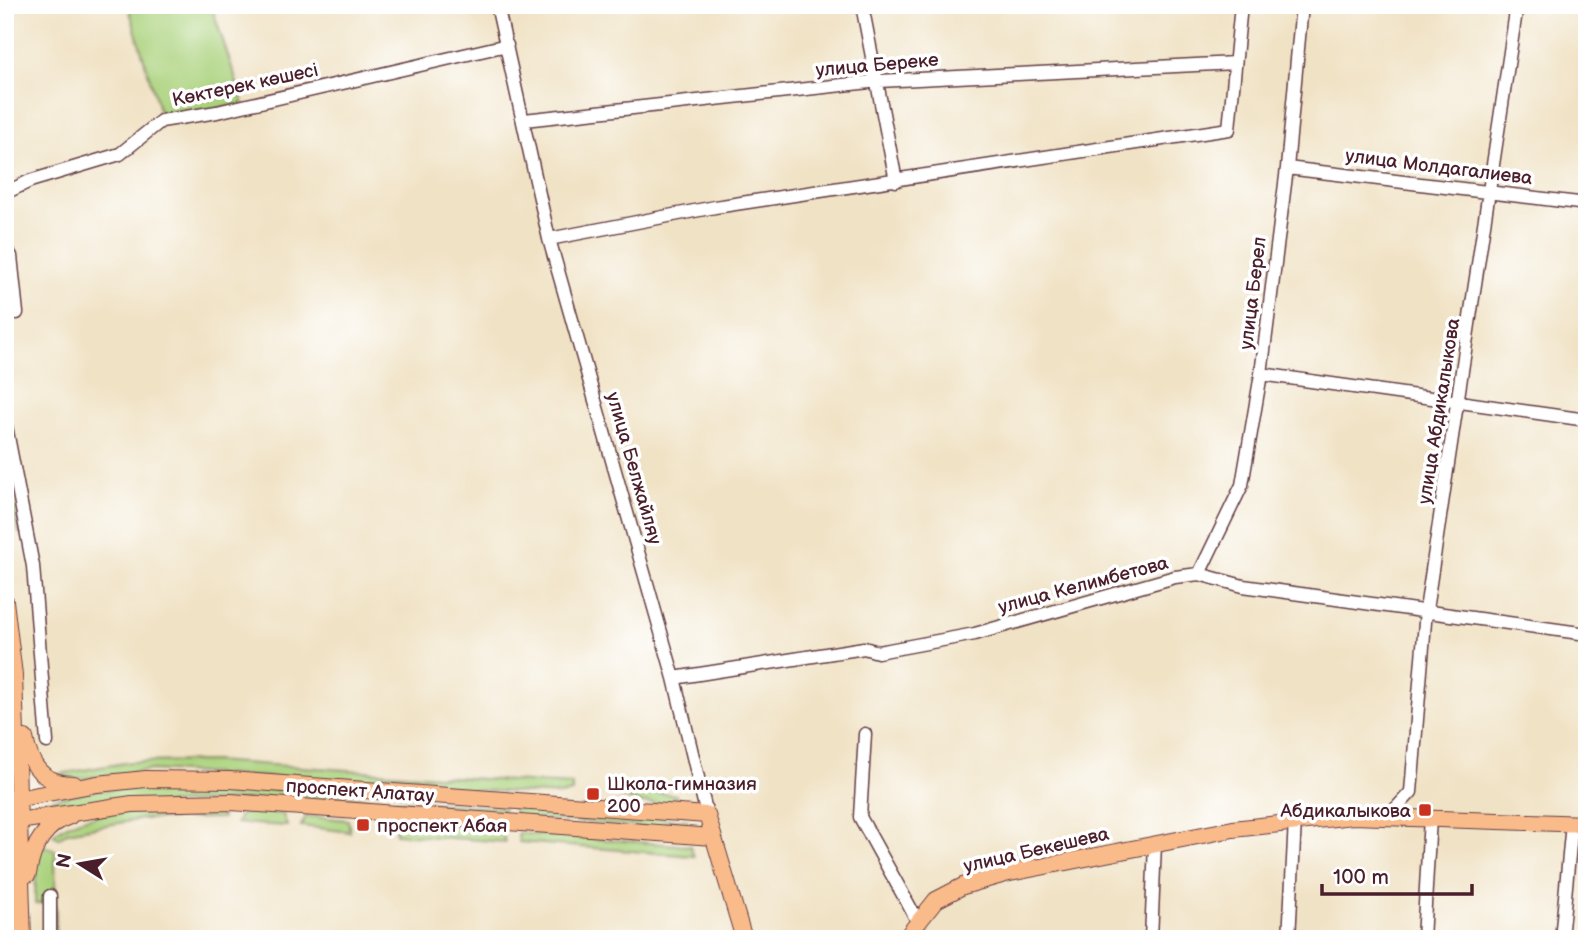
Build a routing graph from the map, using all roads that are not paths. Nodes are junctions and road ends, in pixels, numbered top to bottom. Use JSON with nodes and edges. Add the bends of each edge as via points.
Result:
{"nodes":[{"id":1,"x":497,"y":5,"type":"edge"},
{"id":2,"x":862,"y":5,"type":"edge"},
{"id":3,"x":1241,"y":5,"type":"edge"},
{"id":4,"x":1302,"y":5,"type":"edge"},
{"id":5,"x":1517,"y":5,"type":"edge"},
{"id":6,"x":507,"y":45,"type":"junction"},
{"id":7,"x":1235,"y":63,"type":"junction"},
{"id":8,"x":879,"y":81,"type":"junction"},
{"id":9,"x":524,"y":120,"type":"junction"},
{"id":10,"x":1287,"y":168,"type":"junction"},
{"id":11,"x":896,"y":181,"type":"junction"},
{"id":12,"x":1491,"y":190,"type":"junction"},
{"id":13,"x":5,"y":193,"type":"edge"},
{"id":14,"x":1587,"y":204,"type":"edge"},
{"id":15,"x":549,"y":239,"type":"junction"},
{"id":16,"x":5,"y":248,"type":"edge"},
{"id":17,"x":17,"y":313,"type":"dead end"},
{"id":18,"x":1261,"y":374,"type":"junction"},
{"id":19,"x":1460,"y":401,"type":"junction"},
{"id":20,"x":1587,"y":420,"type":"edge"},
{"id":21,"x":5,"y":421,"type":"edge"},
{"id":22,"x":1199,"y":574,"type":"junction"},
{"id":23,"x":5,"y":601,"type":"edge"},
{"id":24,"x":1426,"y":610,"type":"junction"},
{"id":25,"x":1587,"y":634,"type":"edge"},
{"id":26,"x":15,"y":675,"type":"junction"},
{"id":27,"x":674,"y":678,"type":"junction"},
{"id":28,"x":865,"y":734,"type":"dead end"},
{"id":29,"x":47,"y":742,"type":"dead end"},
{"id":30,"x":97,"y":784,"type":"junction"},
{"id":31,"x":294,"y":785,"type":"junction"},
{"id":32,"x":13,"y":800,"type":"edge"},
{"id":33,"x":508,"y":800,"type":"junction"},
{"id":34,"x":101,"y":807,"type":"junction"},
{"id":35,"x":295,"y":807,"type":"junction"},
{"id":36,"x":707,"y":815,"type":"junction"},
{"id":37,"x":1389,"y":816,"type":"junction"},
{"id":38,"x":1430,"y":818,"type":"junction"},
{"id":39,"x":1294,"y":820,"type":"junction"},
{"id":40,"x":509,"y":821,"type":"junction"},
{"id":41,"x":13,"y":822,"type":"edge"},
{"id":42,"x":1579,"y":824,"type":"edge"},
{"id":43,"x":713,"y":837,"type":"junction"},
{"id":44,"x":1155,"y":844,"type":"junction"},
{"id":45,"x":50,"y":896,"type":"dead end"},
{"id":46,"x":23,"y":907,"type":"junction"},
{"id":47,"x":917,"y":920,"type":"junction"},
{"id":48,"x":23,"y":939,"type":"edge"},
{"id":49,"x":50,"y":939,"type":"edge"},
{"id":50,"x":744,"y":939,"type":"edge"},
{"id":51,"x":905,"y":939,"type":"edge"},
{"id":52,"x":1151,"y":939,"type":"edge"},
{"id":53,"x":1289,"y":939,"type":"edge"},
{"id":54,"x":1423,"y":939,"type":"edge"},
{"id":55,"x":1561,"y":939,"type":"edge"}],
"edges":[{"from":1,"to":6,"type":"street","name":"улица Белжайляу"},
{"from":2,"to":8,"type":"street"},
{"from":3,"to":7,"type":"street"},
{"from":4,"to":10,"type":"street","name":"улица Берел"},
{"from":5,"to":12,"type":"street","name":"улица Абдикалыкова"},
{"from":6,"to":9,"type":"street","name":"улица Белжайляу"},
{"from":6,"to":13,"type":"street","name":"Көктерек көшесі","via":[[161,121],[120,154]]},
{"from":7,"to":8,"type":"street","name":"улица Береке"},
{"from":7,"to":11,"type":"street","via":[[1229,129]]},
{"from":8,"to":9,"type":"street","name":"улица Береке"},
{"from":8,"to":11,"type":"street"},
{"from":9,"to":15,"type":"street","name":"улица Белжайляу"},
{"from":10,"to":12,"type":"street","name":"улица Молдагалиева"},
{"from":10,"to":18,"type":"street","name":"улица Берел"},
{"from":11,"to":15,"type":"street","via":[[715,207]]},
{"from":12,"to":14,"type":"street","name":"улица Молдагалиева"},
{"from":12,"to":19,"type":"street","name":"улица Абдикалыкова"},
{"from":15,"to":27,"type":"street","name":"улица Белжайляу"},
{"from":16,"to":17,"type":"street"},
{"from":18,"to":19,"type":"street"},
{"from":18,"to":22,"type":"street","name":"улица Берел","via":[[1242,485]]},
{"from":19,"to":20,"type":"street"},
{"from":19,"to":24,"type":"street","name":"улица Абдикалыкова"},
{"from":21,"to":29,"type":"street","via":[[33,566]]},
{"from":22,"to":24,"type":"street","name":"улица Келимбетова","via":[[1243,586]]},
{"from":22,"to":27,"type":"street","name":"улица Келимбетова","via":[[975,634],[878,652],[864,648]]},
{"from":23,"to":26,"type":"main road"},
{"from":24,"to":25,"type":"street","name":"улица Келимбетова"},
{"from":24,"to":37,"type":"street","name":"улица Абдикалыкова","via":[[1411,792]]},
{"from":26,"to":30,"type":"main road","via":[[28,757],[35,768],[53,782]]},
{"from":26,"to":32,"type":"main road"},
{"from":27,"to":36,"type":"street","name":"улица Белжайляу"},
{"from":28,"to":47,"type":"street","via":[[860,817]]},
{"from":30,"to":31,"type":"main road","name":"проспект Алатау","via":[[175,779]]},
{"from":30,"to":32,"type":"main road","name":"проспект Алатау"},
{"from":31,"to":33,"type":"main road","name":"проспект Алатау"},
{"from":31,"to":35,"type":"main road"},
{"from":32,"to":41,"type":"main road"},
{"from":33,"to":36,"type":"main road","name":"проспект Алатау"},
{"from":33,"to":40,"type":"main road"},
{"from":34,"to":35,"type":"main road","name":"проспект Алатау","via":[[176,802]]},
{"from":34,"to":41,"type":"main road","name":"проспект Алатау"},
{"from":34,"to":46,"type":"main road","via":[[66,817],[44,833],[30,862]]},
{"from":35,"to":40,"type":"main road","name":"проспект Алатау"},
{"from":36,"to":43,"type":"main road","name":"улица Белжайляу"},
{"from":37,"to":38,"type":"main road","name":"улица Бекешева"},
{"from":37,"to":39,"type":"main road","name":"улица Бекешева"},
{"from":38,"to":42,"type":"main road","name":"улица Бекешева"},
{"from":38,"to":54,"type":"street"},
{"from":39,"to":44,"type":"main road","name":"улица Бекешева"},
{"from":39,"to":53,"type":"street"},
{"from":40,"to":43,"type":"main road","name":"проспект Алатау"},
{"from":41,"to":46,"type":"main road"},
{"from":42,"to":55,"type":"street"},
{"from":43,"to":50,"type":"main road","name":"улица Белжайляу"},
{"from":44,"to":47,"type":"main road","name":"улица Бекешева","via":[[964,886],[936,900]]},
{"from":44,"to":52,"type":"street"},
{"from":45,"to":49,"type":"street"},
{"from":46,"to":48,"type":"main road"},
{"from":47,"to":51,"type":"main road","name":"улица Бекешева"}]}
